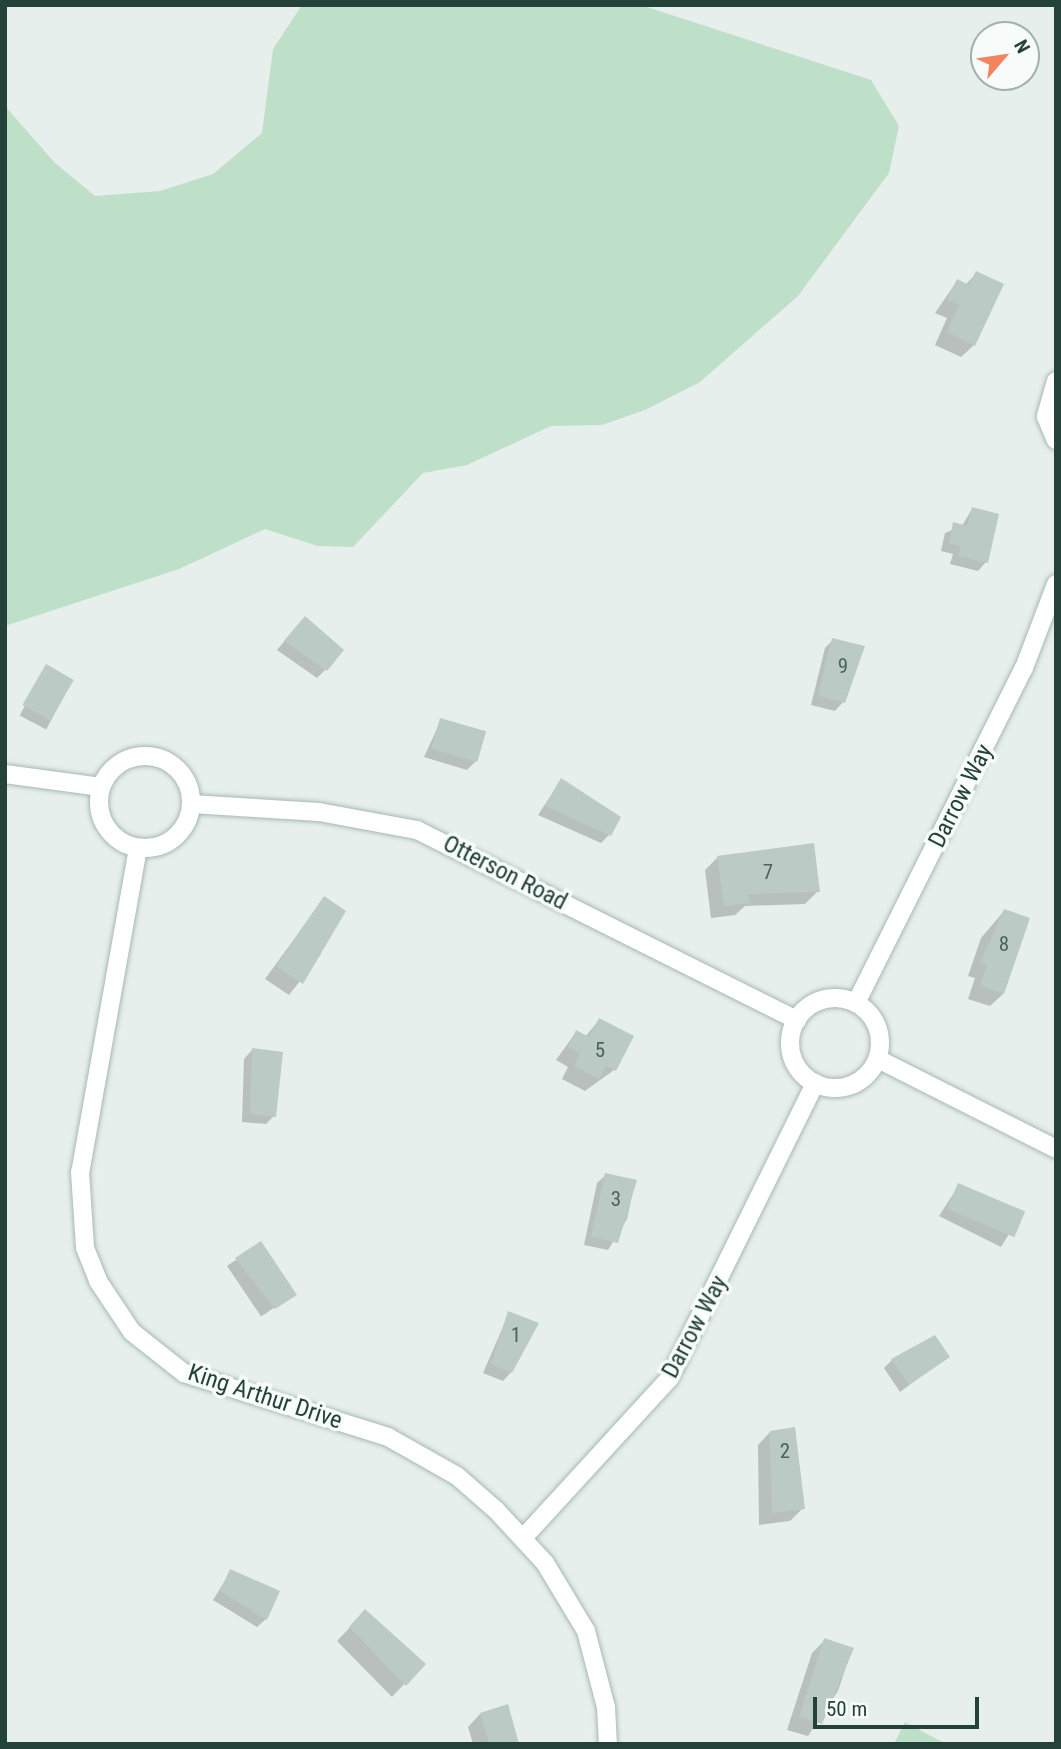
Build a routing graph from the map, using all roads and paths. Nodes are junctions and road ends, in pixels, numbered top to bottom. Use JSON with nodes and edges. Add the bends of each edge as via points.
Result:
{"nodes":[{"id":1,"x":1056,"y":381,"type":"edge"},
{"id":2,"x":1056,"y":440,"type":"edge"},
{"id":3,"x":1056,"y":584,"type":"edge"},
{"id":4,"x":5,"y":774,"type":"edge"},
{"id":5,"x":102,"y":787,"type":"junction"},
{"id":6,"x":191,"y":804,"type":"junction"},
{"id":7,"x":138,"y":848,"type":"junction"},
{"id":8,"x":856,"y":1003,"type":"junction"},
{"id":9,"x":797,"y":1020,"type":"junction"},
{"id":10,"x":877,"y":1059,"type":"junction"},
{"id":11,"x":815,"y":1083,"type":"junction"},
{"id":12,"x":1056,"y":1149,"type":"edge"},
{"id":13,"x":524,"y":1537,"type":"junction"},
{"id":14,"x":608,"y":1744,"type":"edge"}],
"edges":[{"from":1,"to":2,"type":"street","via":[[1046,417]]},
{"from":3,"to":8,"type":"street","name":"Darrow Way","via":[[1024,668]]},
{"from":4,"to":5,"type":"street"},
{"from":5,"to":6,"type":"street","via":[[118,764],[146,756],[178,771]]},
{"from":5,"to":7,"type":"street","via":[[106,826]]},
{"from":6,"to":7,"type":"street","via":[[174,838]]},
{"from":6,"to":9,"type":"street","name":"Otterson Road","via":[[319,812],[417,830]]},
{"from":7,"to":13,"type":"street","name":"King Arthur Drive","via":[[80,1172],[85,1248],[111,1305],[159,1357],[184,1373],[412,1448],[457,1476]]},
{"from":8,"to":9,"type":"street","via":[[823,1000]]},
{"from":8,"to":10,"type":"street","via":[[877,1027]]},
{"from":9,"to":11,"type":"street","via":[[792,1056]]},
{"from":10,"to":11,"type":"street","via":[[866,1076],[847,1087]]},
{"from":10,"to":12,"type":"street"},
{"from":11,"to":13,"type":"street","name":"Darrow Way","via":[[669,1379]]},
{"from":13,"to":14,"type":"street","name":"King Arthur Drive","via":[[586,1631],[606,1707]]}]}
